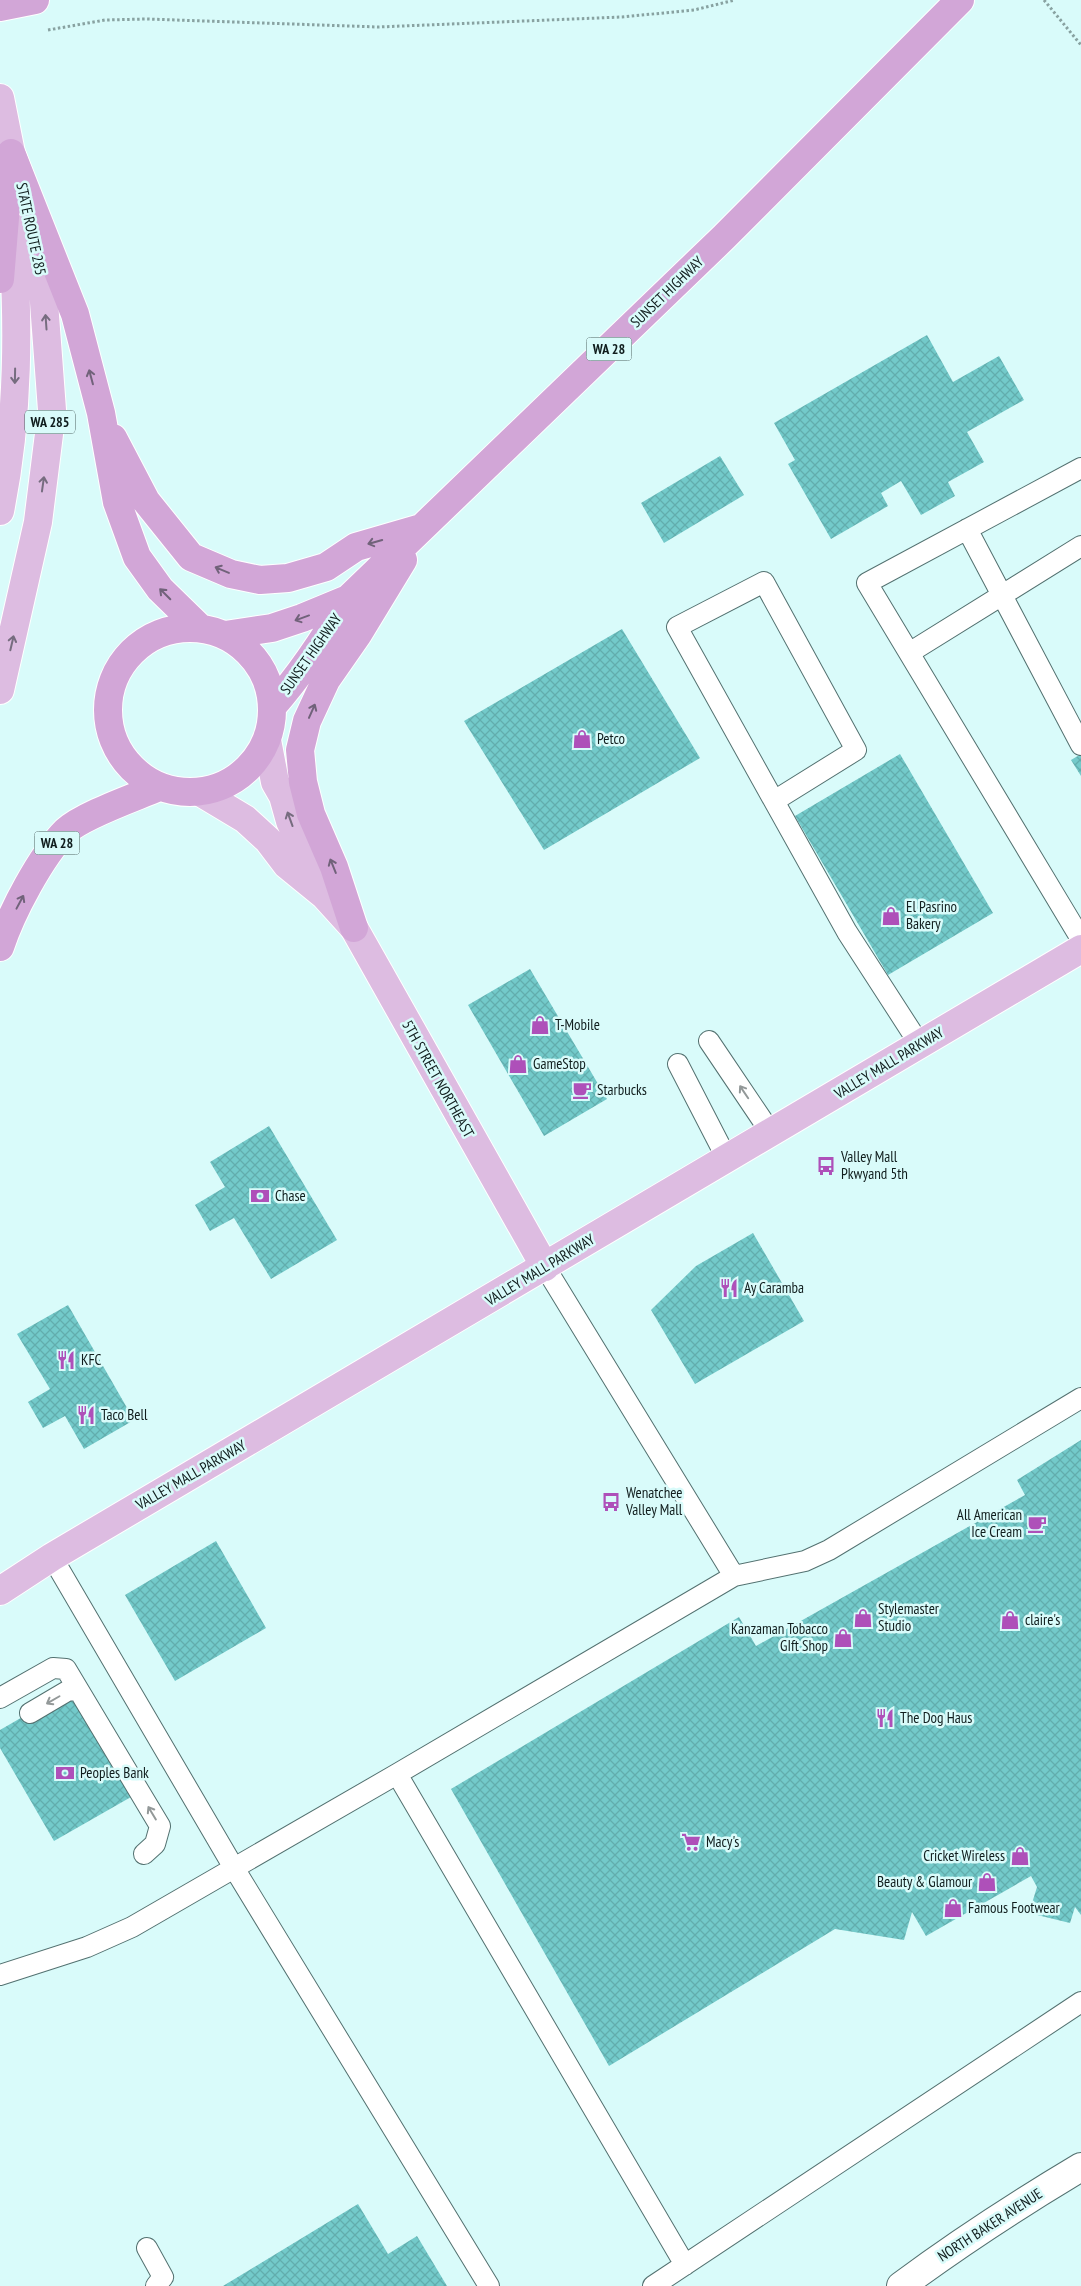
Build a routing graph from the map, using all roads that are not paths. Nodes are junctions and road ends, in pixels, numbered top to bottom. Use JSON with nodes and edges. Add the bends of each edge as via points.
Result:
{"nodes":[{"id":1,"x":35,"y":0,"type":"edge"},
{"id":2,"x":960,"y":0,"type":"edge"},
{"id":3,"x":0,"y":7,"type":"edge"},
{"id":4,"x":0,"y":98,"type":"edge"},
{"id":5,"x":11,"y":153,"type":"junction"},
{"id":6,"x":0,"y":205,"type":"edge"},
{"id":7,"x":0,"y":279,"type":"edge"},
{"id":8,"x":101,"y":414,"type":"junction"},
{"id":9,"x":1081,"y":468,"type":"edge"},
{"id":10,"x":0,"y":511,"type":"edge"},
{"id":11,"x":422,"y":528,"type":"junction"},
{"id":12,"x":967,"y":529,"type":"junction"},
{"id":13,"x":1081,"y":546,"type":"edge"},
{"id":14,"x":1002,"y":596,"type":"junction"},
{"id":15,"x":348,"y":599,"type":"junction"},
{"id":16,"x":212,"y":631,"type":"junction"},
{"id":17,"x":909,"y":653,"type":"junction"},
{"id":18,"x":0,"y":690,"type":"edge"},
{"id":19,"x":272,"y":707,"type":"junction"},
{"id":20,"x":267,"y":740,"type":"junction"},
{"id":21,"x":1081,"y":745,"type":"edge"},
{"id":22,"x":159,"y":787,"type":"junction"},
{"id":23,"x":200,"y":792,"type":"junction"},
{"id":24,"x":774,"y":801,"type":"junction"},
{"id":25,"x":325,"y":896,"type":"junction"},
{"id":26,"x":354,"y":928,"type":"junction"},
{"id":27,"x":1081,"y":939,"type":"edge"},
{"id":28,"x":0,"y":947,"type":"edge"},
{"id":29,"x":1081,"y":949,"type":"edge"},
{"id":30,"x":709,"y":1041,"type":"dead end"},
{"id":31,"x":920,"y":1045,"type":"junction"},
{"id":32,"x":678,"y":1064,"type":"dead end"},
{"id":33,"x":771,"y":1133,"type":"junction"},
{"id":34,"x":727,"y":1159,"type":"junction"},
{"id":35,"x":545,"y":1268,"type":"junction"},
{"id":36,"x":1081,"y":1398,"type":"edge"},
{"id":37,"x":52,"y":1557,"type":"junction"},
{"id":38,"x":734,"y":1576,"type":"junction"},
{"id":39,"x":0,"y":1591,"type":"edge"},
{"id":40,"x":75,"y":1685,"type":"junction"},
{"id":41,"x":0,"y":1698,"type":"edge"},
{"id":42,"x":26,"y":1707,"type":"dead end"},
{"id":43,"x":398,"y":1774,"type":"junction"},
{"id":44,"x":144,"y":1854,"type":"dead end"},
{"id":45,"x":234,"y":1868,"type":"junction"},
{"id":46,"x":0,"y":1975,"type":"edge"},
{"id":47,"x":1081,"y":2002,"type":"edge"},
{"id":48,"x":1081,"y":2167,"type":"edge"},
{"id":49,"x":146,"y":2248,"type":"dead end"},
{"id":50,"x":685,"y":2265,"type":"junction"},
{"id":51,"x":156,"y":2286,"type":"edge"},
{"id":52,"x":489,"y":2286,"type":"edge"},
{"id":53,"x":653,"y":2286,"type":"edge"},
{"id":54,"x":902,"y":2286,"type":"edge"}],
"edges":[{"from":1,"to":3,"type":"highway"},
{"from":2,"to":11,"type":"highway","name":"SUNSET HIGHWAY","number":"WA 28","via":[[724,237]]},
{"from":4,"to":5,"type":"main road","number":"WA 285"},
{"from":5,"to":6,"type":"highway"},
{"from":5,"to":7,"type":"highway"},
{"from":8,"to":5,"type":"highway","one_way":true,"via":[[75,314]]},
{"from":5,"to":10,"type":"main road","name":"STATE ROUTE 285","number":"WA 285","one_way":true,"via":[[17,291],[15,412]]},
{"from":18,"to":5,"type":"main road","name":"STATE ROUTE 285","number":"WA 285","one_way":true,"via":[[38,522],[52,410],[41,262],[25,190]]},
{"from":11,"to":8,"type":"highway","one_way":true,"via":[[356,547],[326,567],[288,578],[260,580],[231,574],[191,557],[185,550],[146,502]]},
{"from":16,"to":8,"type":"highway","one_way":true,"via":[[160,589],[137,557],[117,502]]},
{"from":9,"to":12,"type":"lane"},
{"from":11,"to":15,"type":"highway","name":"SUNSET HIGHWAY","number":"WA 28"},
{"from":26,"to":11,"type":"highway","one_way":true,"via":[[334,867],[310,814],[300,750],[307,722],[326,680]]},
{"from":12,"to":14,"type":"lane"},
{"from":12,"to":17,"type":"lane","via":[[867,583]]},
{"from":13,"to":14,"type":"lane"},
{"from":14,"to":17,"type":"lane"},
{"from":14,"to":21,"type":"lane"},
{"from":15,"to":16,"type":"highway","name":"SUNSET HIGHWAY","one_way":true,"via":[[272,628]]},
{"from":15,"to":19,"type":"highway","name":"SUNSET HIGHWAY","number":"WA 28","via":[[296,680]]},
{"from":16,"to":19,"type":"highway","via":[[249,652],[266,677]]},
{"from":16,"to":22,"type":"highway","via":[[170,629],[143,642],[122,662],[109,689],[107,719],[116,747],[134,771]]},
{"from":17,"to":27,"type":"lane"},
{"from":19,"to":20,"type":"highway"},
{"from":20,"to":23,"type":"highway","via":[[241,775],[222,787]]},
{"from":25,"to":20,"type":"main road","name":"5TH STREET NORTHEAST","one_way":true,"via":[[275,782]]},
{"from":22,"to":23,"type":"highway"},
{"from":28,"to":22,"type":"highway","number":"WA 28","one_way":true,"via":[[42,862],[67,830]]},
{"from":23,"to":25,"type":"main road","name":"5TH STREET NORTHEAST","via":[[245,819],[268,840],[287,865]]},
{"from":24,"to":24,"type":"lane","via":[[677,627],[764,582],[856,750]]},
{"from":24,"to":31,"type":"lane","via":[[847,932]]},
{"from":25,"to":26,"type":"main road","name":"5TH STREET NORTHEAST"},
{"from":26,"to":35,"type":"main road","name":"5TH STREET NORTHEAST"},
{"from":29,"to":31,"type":"main road","name":"VALLEY MALL PARKWAY"},
{"from":33,"to":30,"type":"lane","one_way":true},
{"from":31,"to":33,"type":"main road","name":"VALLEY MALL PARKWAY"},
{"from":32,"to":34,"type":"lane"},
{"from":33,"to":34,"type":"main road","name":"VALLEY MALL PARKWAY"},
{"from":34,"to":35,"type":"main road","name":"VALLEY MALL PARKWAY"},
{"from":35,"to":37,"type":"main road","name":"VALLEY MALL PARKWAY"},
{"from":35,"to":38,"type":"lane"},
{"from":36,"to":38,"type":"lane","via":[[830,1550],[805,1561]]},
{"from":37,"to":39,"type":"main road","name":"VALLEY MALL PARKWAY"},
{"from":37,"to":45,"type":"lane"},
{"from":38,"to":43,"type":"lane"},
{"from":40,"to":41,"type":"lane","via":[[66,1669],[53,1668]]},
{"from":40,"to":42,"type":"lane","one_way":true},
{"from":44,"to":40,"type":"lane","one_way":true,"via":[[155,1844],[160,1826]]},
{"from":43,"to":45,"type":"lane"},
{"from":43,"to":50,"type":"lane"},
{"from":45,"to":46,"type":"lane","via":[[132,1927],[87,1947]]},
{"from":45,"to":52,"type":"lane"},
{"from":47,"to":50,"type":"lane"},
{"from":48,"to":54,"type":"street","name":"NORTH BAKER AVENUE","via":[[946,2253]]},
{"from":49,"to":51,"type":"lane","via":[[163,2277]]},
{"from":50,"to":53,"type":"lane"}]}
